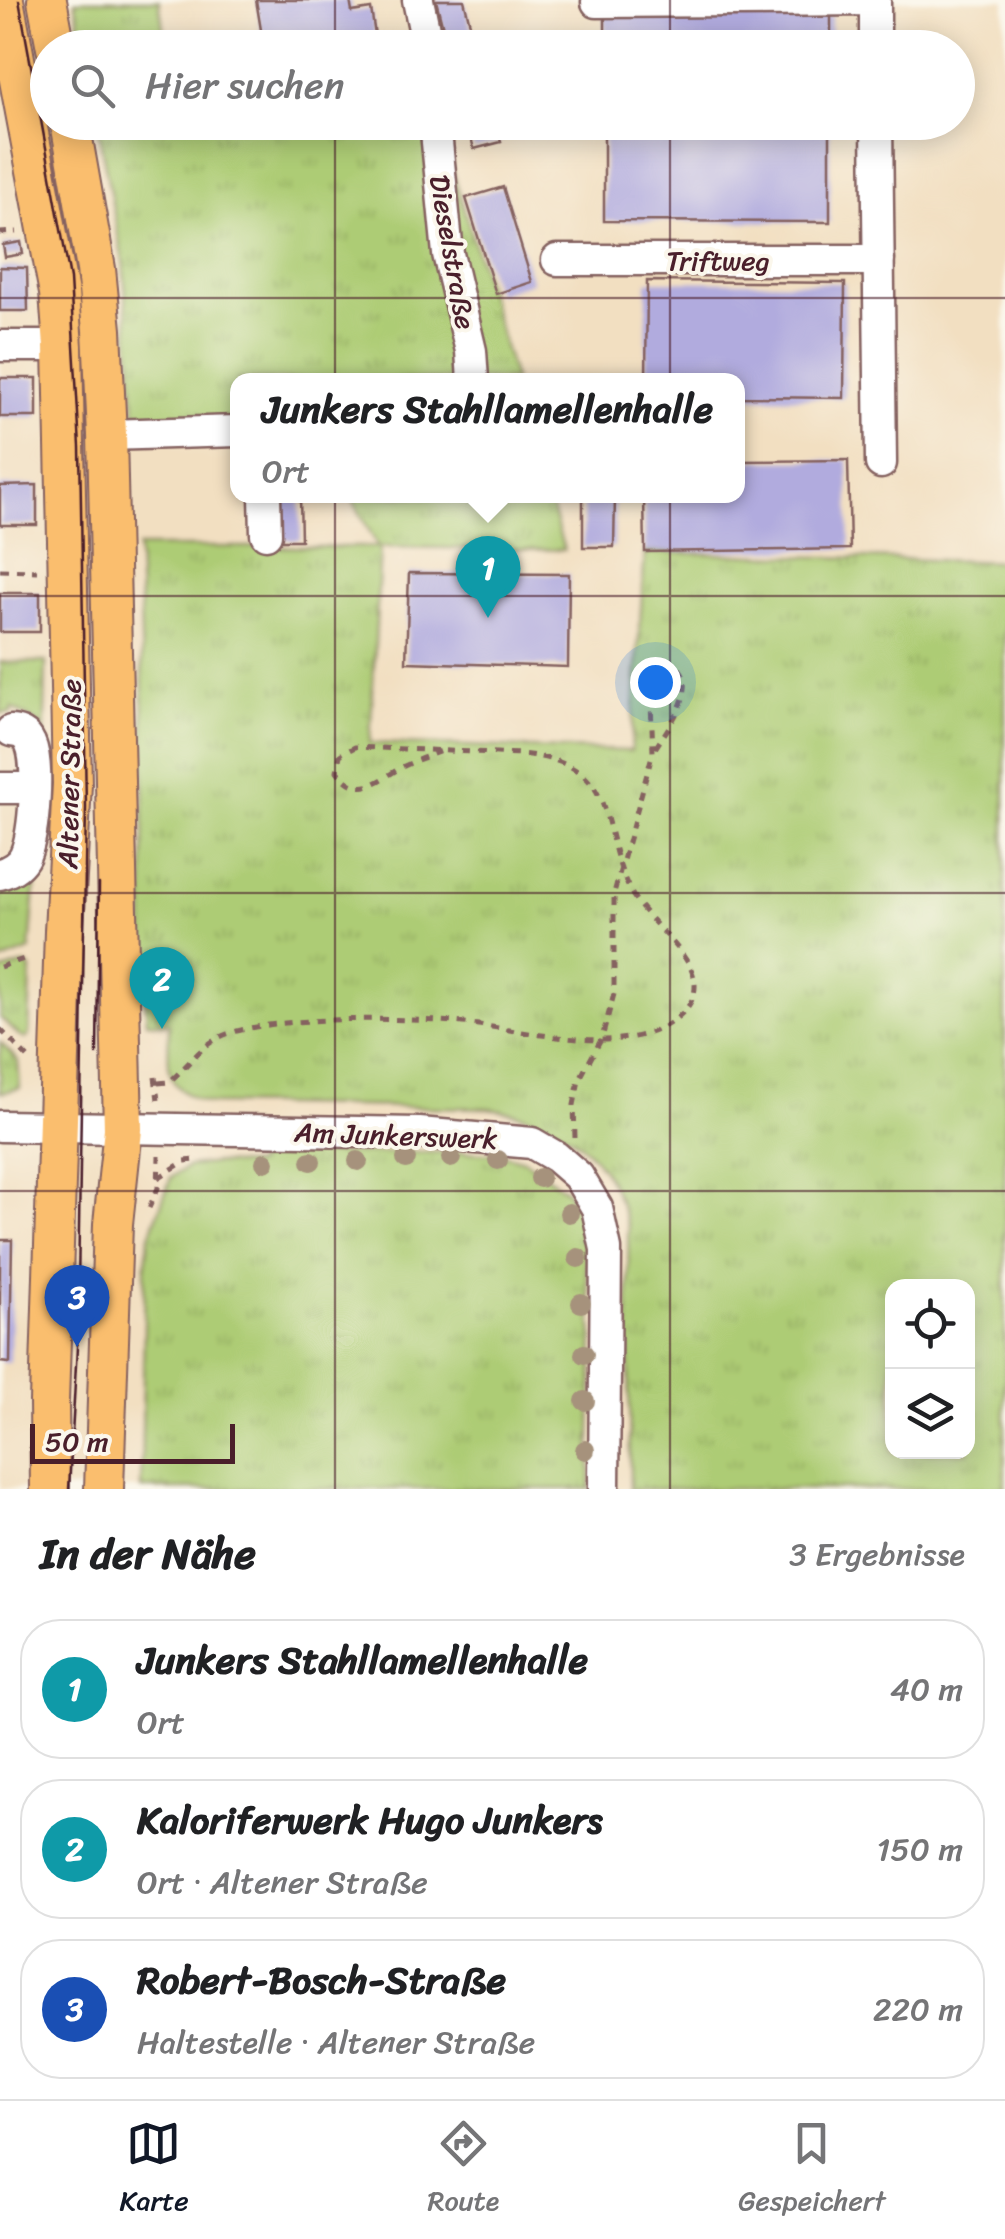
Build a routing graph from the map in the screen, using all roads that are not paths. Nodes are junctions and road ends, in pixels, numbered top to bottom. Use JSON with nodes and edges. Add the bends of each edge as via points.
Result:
{"nodes":[{"id":1,"x":4,"y":0,"type":"edge"},
{"id":2,"x":47,"y":0,"type":"edge"},
{"id":3,"x":418,"y":0,"type":"edge"},
{"id":4,"x":597,"y":2,"type":"edge"},
{"id":5,"x":53,"y":30,"type":"edge"},
{"id":6,"x":424,"y":30,"type":"edge"},
{"id":7,"x":876,"y":30,"type":"edge"},
{"id":8,"x":8,"y":63,"type":"edge"},
{"id":9,"x":73,"y":140,"type":"edge"},
{"id":10,"x":437,"y":140,"type":"edge"},
{"id":11,"x":876,"y":140,"type":"edge"},
{"id":12,"x":557,"y":260,"type":"dead end"},
{"id":13,"x":878,"y":260,"type":"junction"},
{"id":14,"x":0,"y":346,"type":"edge"},
{"id":15,"x":63,"y":346,"type":"junction"},
{"id":16,"x":472,"y":373,"type":"edge"},
{"id":17,"x":230,"y":431,"type":"edge"},
{"id":18,"x":107,"y":435,"type":"junction"},
{"id":19,"x":882,"y":463,"type":"dead end"},
{"id":20,"x":266,"y":503,"type":"edge"},
{"id":21,"x":266,"y":534,"type":"dead end"},
{"id":22,"x":11,"y":731,"type":"dead end"},
{"id":23,"x":0,"y":788,"type":"edge"},
{"id":24,"x":34,"y":788,"type":"junction"},
{"id":25,"x":0,"y":874,"type":"edge"},
{"id":26,"x":0,"y":1126,"type":"edge"},
{"id":27,"x":58,"y":1126,"type":"junction"},
{"id":28,"x":123,"y":1128,"type":"junction"},
{"id":29,"x":50,"y":1489,"type":"edge"},
{"id":30,"x":104,"y":1489,"type":"edge"},
{"id":31,"x":604,"y":1489,"type":"edge"}],
"edges":[{"from":1,"to":8,"type":"main road","name":"Altener Straße"},
{"from":2,"to":5,"type":"main road"},
{"from":3,"to":6,"type":"street"},
{"from":4,"to":7,"type":"street","via":[[875,0]]},
{"from":8,"to":15,"type":"main road","name":"Altener Straße","via":[[59,293]]},
{"from":9,"to":18,"type":"main road","name":"Altener Straße","via":[[96,269]]},
{"from":10,"to":16,"type":"street","name":"Dieselstraße","via":[[448,254]]},
{"from":11,"to":13,"type":"street"},
{"from":12,"to":13,"type":"street","name":"Triftweg"},
{"from":13,"to":19,"type":"street"},
{"from":14,"to":15,"type":"street"},
{"from":15,"to":27,"type":"main road","name":"Altener Straße","via":[[72,784]]},
{"from":17,"to":18,"type":"street"},
{"from":18,"to":28,"type":"main road","name":"Altener Straße"},
{"from":20,"to":21,"type":"street"},
{"from":22,"to":24,"type":"street","via":[[32,746]]},
{"from":23,"to":24,"type":"street"},
{"from":24,"to":25,"type":"street","via":[[25,856]]},
{"from":26,"to":27,"type":"street","name":"Am Junkerswerk"},
{"from":27,"to":28,"type":"street","name":"Am Junkerswerk"},
{"from":27,"to":29,"type":"main road","name":"Altener Straße"},
{"from":28,"to":30,"type":"main road","name":"Altener Straße"},
{"from":28,"to":31,"type":"street","name":"Am Junkerswerk","via":[[486,1137],[532,1143],[556,1156],[598,1208],[606,1249]]}]}
